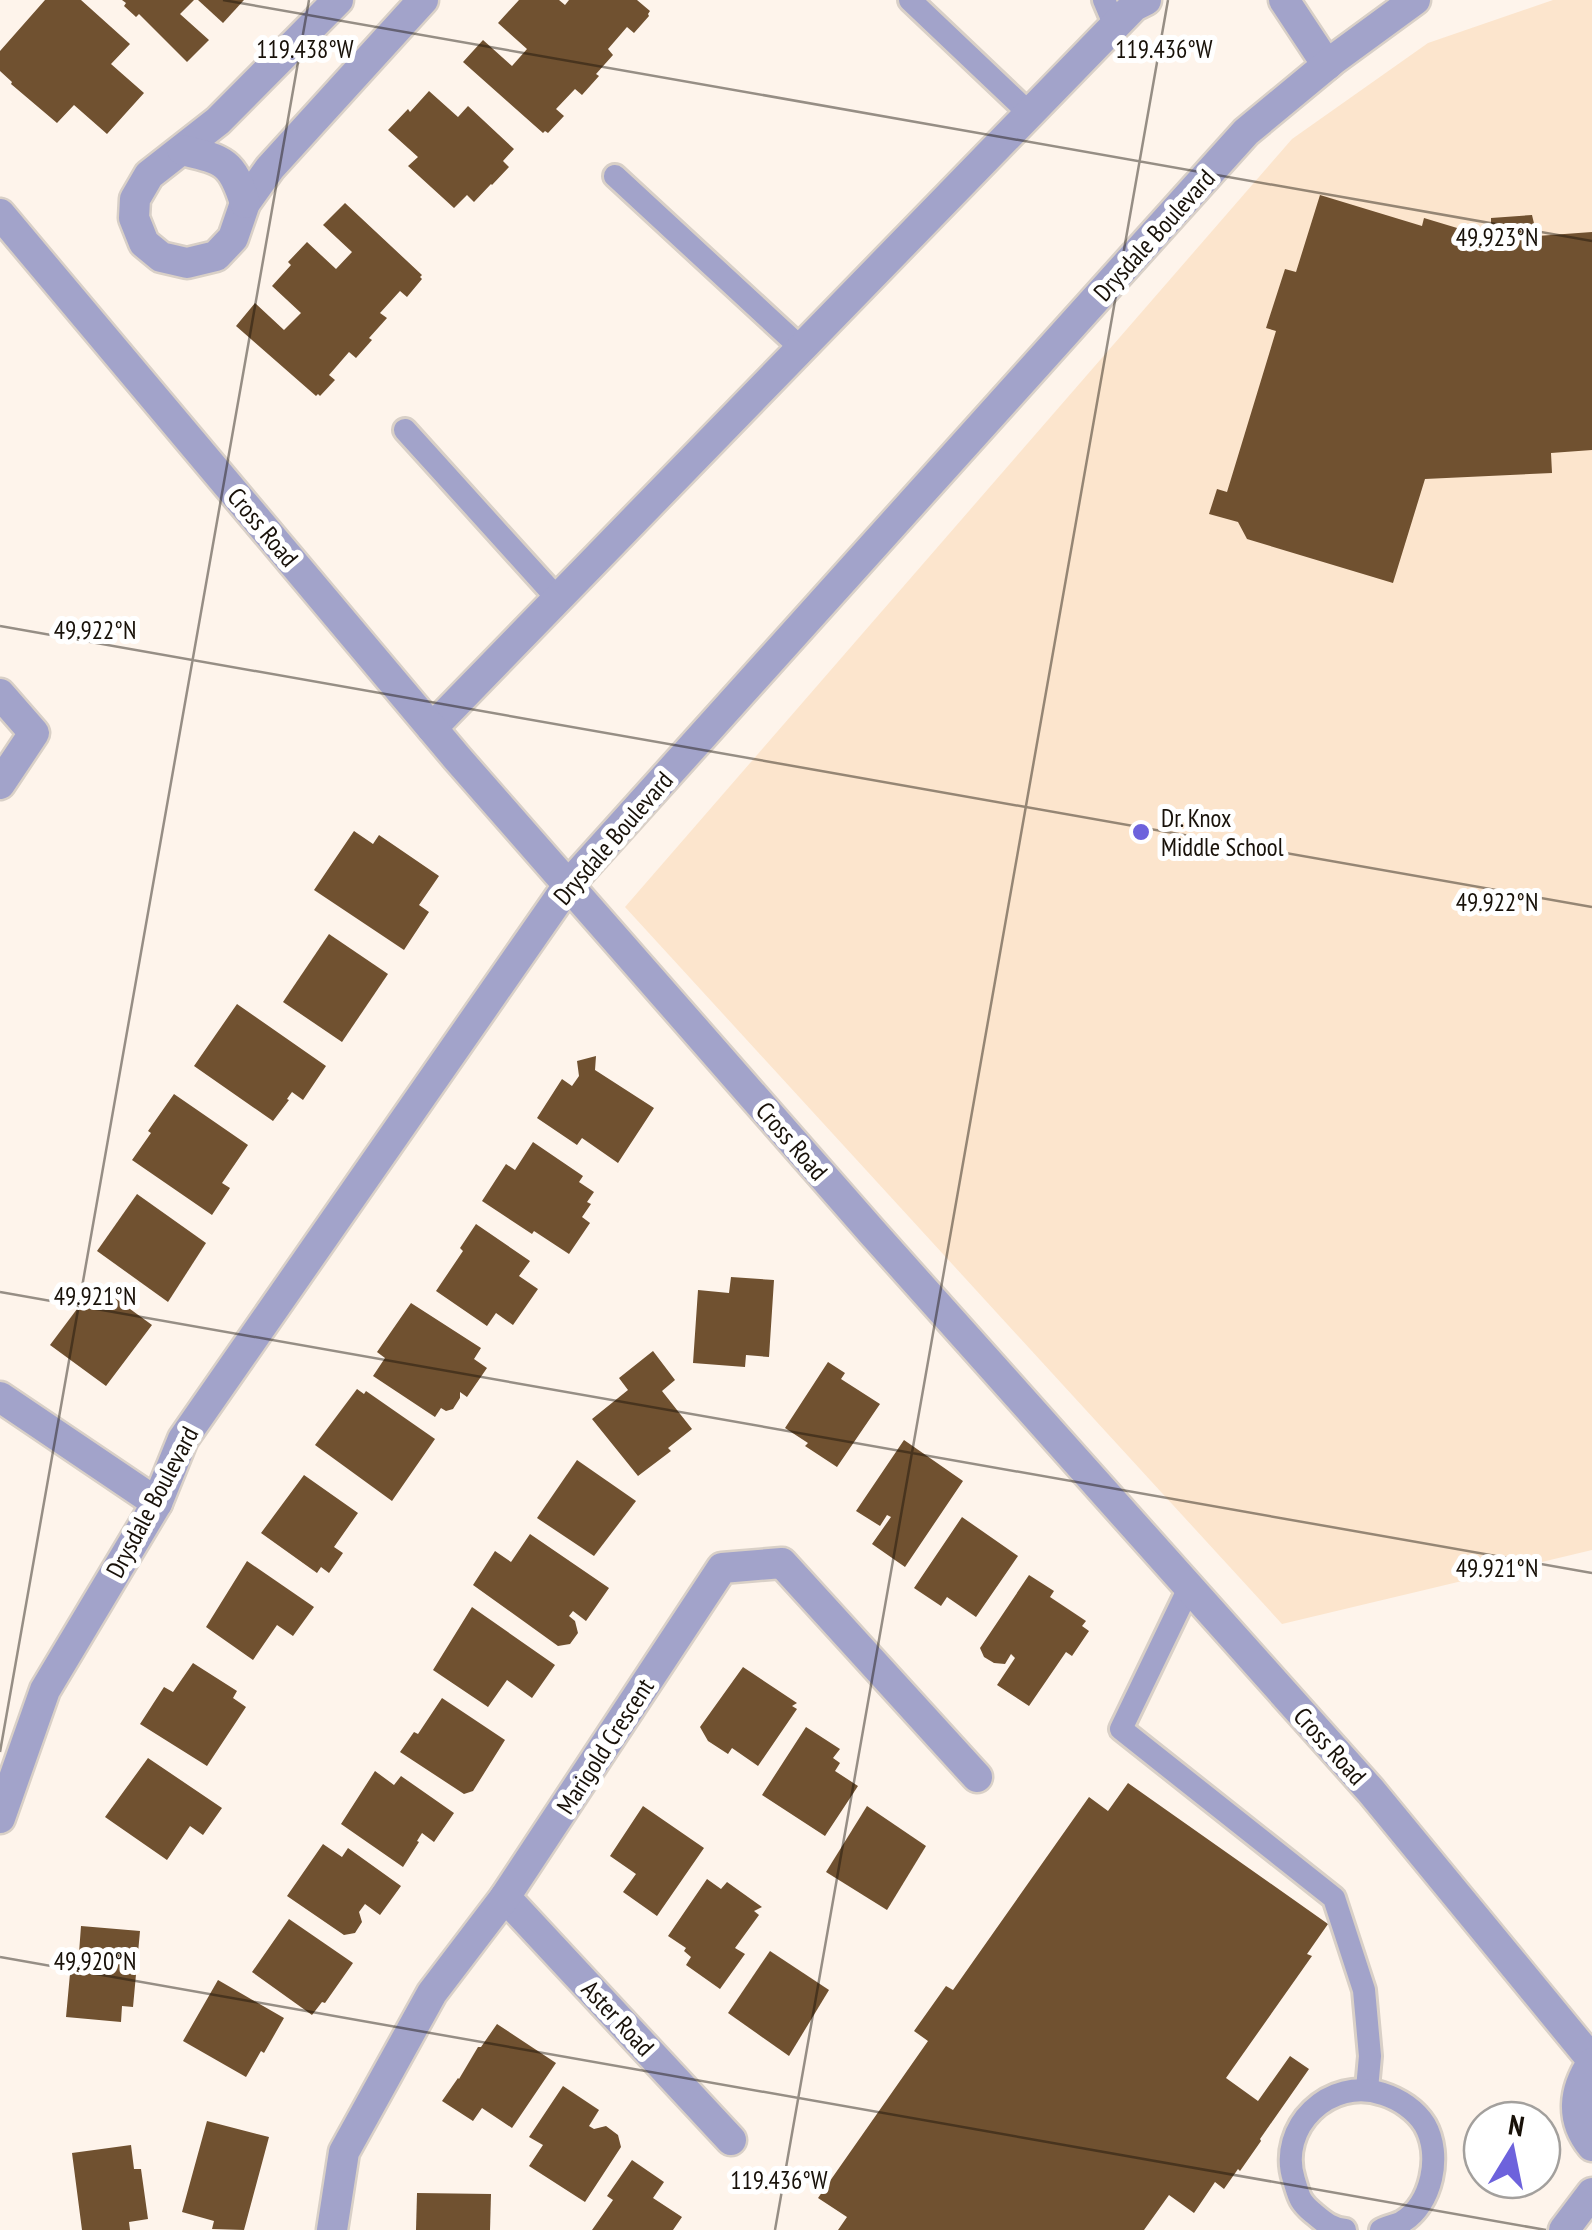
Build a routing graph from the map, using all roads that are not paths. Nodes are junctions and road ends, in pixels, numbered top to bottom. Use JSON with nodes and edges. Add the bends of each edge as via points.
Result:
{"nodes":[{"id":1,"x":338,"y":0,"type":"edge"},
{"id":2,"x":423,"y":0,"type":"edge"},
{"id":3,"x":910,"y":0,"type":"edge"},
{"id":4,"x":1146,"y":0,"type":"edge"},
{"id":5,"x":1284,"y":0,"type":"edge"},
{"id":6,"x":1415,"y":0,"type":"edge"},
{"id":7,"x":1110,"y":13,"type":"edge"},
{"id":8,"x":1327,"y":65,"type":"junction"},
{"id":9,"x":1030,"y":114,"type":"junction"},
{"id":10,"x":182,"y":150,"type":"junction"},
{"id":11,"x":615,"y":176,"type":"dead end"},
{"id":12,"x":245,"y":203,"type":"junction"},
{"id":13,"x":0,"y":214,"type":"edge"},
{"id":14,"x":802,"y":348,"type":"junction"},
{"id":15,"x":404,"y":430,"type":"dead end"},
{"id":16,"x":557,"y":598,"type":"junction"},
{"id":17,"x":0,"y":694,"type":"edge"},
{"id":18,"x":432,"y":728,"type":"junction"},
{"id":19,"x":0,"y":784,"type":"edge"},
{"id":20,"x":569,"y":884,"type":"junction"},
{"id":21,"x":0,"y":1397,"type":"edge"},
{"id":22,"x":157,"y":1502,"type":"junction"},
{"id":23,"x":1189,"y":1588,"type":"junction"},
{"id":24,"x":978,"y":1777,"type":"dead end"},
{"id":25,"x":0,"y":1818,"type":"edge"},
{"id":26,"x":505,"y":1897,"type":"junction"},
{"id":27,"x":1592,"y":2061,"type":"edge"},
{"id":28,"x":1367,"y":2089,"type":"junction"},
{"id":29,"x":731,"y":2140,"type":"dead end"},
{"id":30,"x":1592,"y":2146,"type":"edge"},
{"id":31,"x":1592,"y":2193,"type":"edge"},
{"id":32,"x":332,"y":2230,"type":"edge"},
{"id":33,"x":1345,"y":2230,"type":"edge"},
{"id":34,"x":1380,"y":2230,"type":"edge"},
{"id":35,"x":1564,"y":2230,"type":"edge"}],
"edges":[{"from":1,"to":10,"type":"street"},
{"from":2,"to":12,"type":"street"},
{"from":3,"to":9,"type":"lane"},
{"from":4,"to":7,"type":"street"},
{"from":5,"to":8,"type":"street"},
{"from":6,"to":8,"type":"street","name":"Drysdale Boulevard"},
{"from":7,"to":9,"type":"street"},
{"from":8,"to":20,"type":"street","name":"Drysdale Boulevard","via":[[1246,132]]},
{"from":9,"to":14,"type":"street"},
{"from":10,"to":12,"type":"street","via":[[216,158],[236,175]]},
{"from":10,"to":12,"type":"street","via":[[149,175],[135,199],[144,243],[162,257],[187,262],[216,256],[233,238]]},
{"from":11,"to":14,"type":"lane"},
{"from":13,"to":18,"type":"street","name":"Cross Road"},
{"from":14,"to":16,"type":"street"},
{"from":15,"to":16,"type":"lane"},
{"from":16,"to":18,"type":"street"},
{"from":17,"to":19,"type":"street","via":[[34,734]]},
{"from":18,"to":20,"type":"street","name":"Cross Road"},
{"from":20,"to":22,"type":"street","name":"Drysdale Boulevard","via":[[183,1439]]},
{"from":20,"to":23,"type":"street","name":"Cross Road"},
{"from":21,"to":22,"type":"street"},
{"from":22,"to":25,"type":"street","name":"Drysdale Boulevard","via":[[44,1690]]},
{"from":23,"to":27,"type":"street","name":"Cross Road","via":[[1371,1791]]},
{"from":23,"to":28,"type":"lane","via":[[1121,1729],[1334,1898],[1364,1990]]},
{"from":24,"to":26,"type":"street","name":"Marigold Crescent","via":[[782,1563],[722,1568]]},
{"from":26,"to":29,"type":"street","name":"Aster Road"},
{"from":26,"to":32,"type":"street","name":"Marigold Crescent","via":[[432,1993],[344,2152]]},
{"from":27,"to":30,"type":"street","via":[[1576,2098],[1577,2118]]},
{"from":28,"to":33,"type":"lane","via":[[1328,2097],[1298,2124],[1288,2163],[1300,2202],[1331,2228]]},
{"from":28,"to":34,"type":"lane","via":[[1401,2100],[1425,2126],[1435,2160],[1427,2194],[1404,2221]]},
{"from":31,"to":35,"type":"street"}]}
